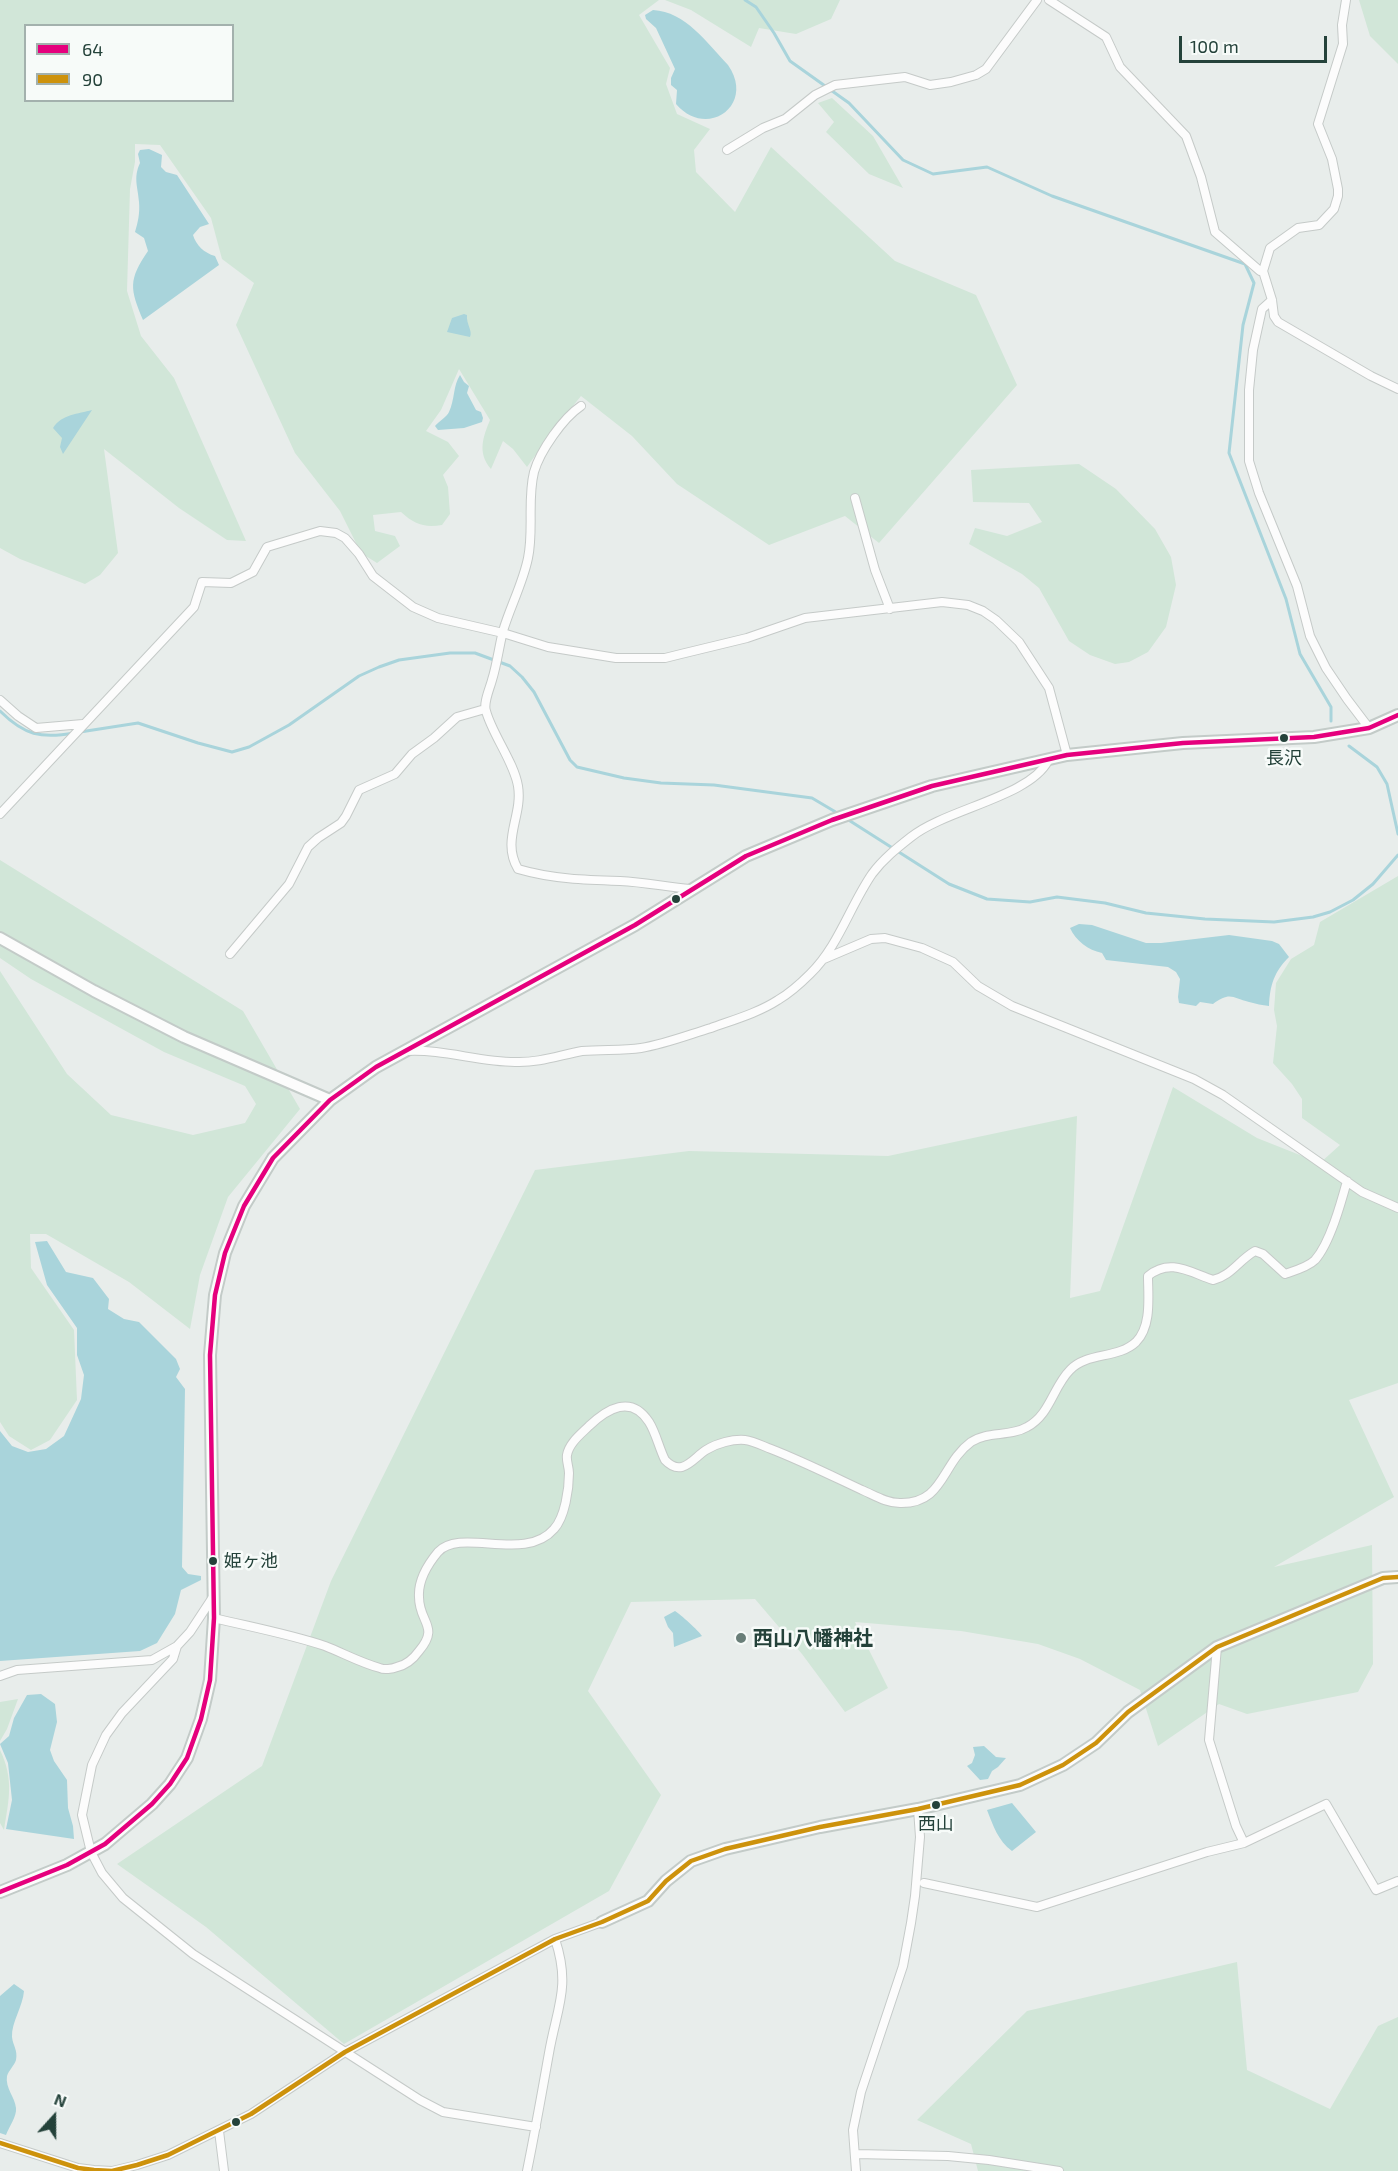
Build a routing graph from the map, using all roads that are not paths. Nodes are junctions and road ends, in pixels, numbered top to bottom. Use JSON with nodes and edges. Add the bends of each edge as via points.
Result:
{"nodes":[{"id":1,"x":1037,"y":0,"type":"edge"},
{"id":2,"x":1049,"y":0,"type":"edge"},
{"id":3,"x":1346,"y":0,"type":"edge"},
{"id":4,"x":727,"y":150,"type":"dead end"},
{"id":5,"x":1263,"y":271,"type":"junction"},
{"id":6,"x":1272,"y":300,"type":"junction"},
{"id":7,"x":1398,"y":389,"type":"edge"},
{"id":8,"x":581,"y":406,"type":"dead end"},
{"id":9,"x":855,"y":498,"type":"dead end"},
{"id":10,"x":890,"y":609,"type":"junction"},
{"id":11,"x":503,"y":633,"type":"junction"},
{"id":12,"x":0,"y":700,"type":"edge"},
{"id":13,"x":485,"y":709,"type":"junction"},
{"id":14,"x":1398,"y":715,"type":"edge"},
{"id":15,"x":83,"y":724,"type":"junction"},
{"id":16,"x":1369,"y":728,"type":"junction"},
{"id":17,"x":1066,"y":755,"type":"junction"},
{"id":18,"x":1048,"y":761,"type":"junction"},
{"id":19,"x":0,"y":814,"type":"edge"},
{"id":20,"x":690,"y":889,"type":"junction"},
{"id":21,"x":0,"y":938,"type":"edge"},
{"id":22,"x":230,"y":954,"type":"dead end"},
{"id":23,"x":824,"y":959,"type":"junction"},
{"id":24,"x":406,"y":1051,"type":"junction"},
{"id":25,"x":330,"y":1100,"type":"junction"},
{"id":26,"x":1347,"y":1181,"type":"junction"},
{"id":27,"x":1398,"y":1208,"type":"edge"},
{"id":28,"x":1398,"y":1577,"type":"edge"},
{"id":29,"x":214,"y":1596,"type":"junction"},
{"id":30,"x":214,"y":1618,"type":"junction"},
{"id":31,"x":177,"y":1646,"type":"junction"},
{"id":32,"x":1217,"y":1647,"type":"junction"},
{"id":33,"x":0,"y":1676,"type":"edge"},
{"id":34,"x":918,"y":1809,"type":"junction"},
{"id":35,"x":1244,"y":1843,"type":"junction"},
{"id":36,"x":91,"y":1852,"type":"junction"},
{"id":37,"x":1398,"y":1881,"type":"edge"},
{"id":38,"x":924,"y":1883,"type":"dead end"},
{"id":39,"x":0,"y":1892,"type":"edge"},
{"id":40,"x":602,"y":1922,"type":"joint"},
{"id":41,"x":555,"y":1939,"type":"junction"},
{"id":42,"x":345,"y":2052,"type":"junction"},
{"id":43,"x":536,"y":2127,"type":"junction"},
{"id":44,"x":219,"y":2131,"type":"junction"},
{"id":45,"x":0,"y":2143,"type":"edge"},
{"id":46,"x":856,"y":2154,"type":"junction"},
{"id":47,"x":224,"y":2171,"type":"edge"},
{"id":48,"x":526,"y":2171,"type":"edge"},
{"id":49,"x":856,"y":2171,"type":"edge"},
{"id":50,"x":1059,"y":2171,"type":"edge"}],
"edges":[{"from":1,"to":4,"type":"street","via":[[986,69],[976,75],[930,85],[905,77],[835,85],[785,119]]},
{"from":2,"to":5,"type":"street","via":[[1106,36],[1120,68],[1186,136],[1215,232]]},
{"from":3,"to":5,"type":"street","via":[[1344,44],[1318,124],[1332,159],[1338,189],[1336,203],[1319,225],[1298,228],[1270,248]]},
{"from":5,"to":6,"type":"street"},
{"from":6,"to":7,"type":"street","via":[[1278,322]]},
{"from":6,"to":16,"type":"street","via":[[1262,309],[1254,343],[1249,390],[1250,461],[1297,586],[1310,636],[1331,676]]},
{"from":8,"to":11,"type":"street","via":[[565,419],[534,471],[528,560]]},
{"from":9,"to":10,"type":"street"},
{"from":10,"to":11,"type":"street","via":[[805,618],[747,638],[665,658],[586,655]]},
{"from":10,"to":17,"type":"street","via":[[957,603],[983,611],[996,620],[1019,642],[1049,688]]},
{"from":11,"to":13,"type":"street"},
{"from":11,"to":15,"type":"street","via":[[438,618],[413,607],[373,576],[345,538],[320,531],[267,546],[254,572],[231,583],[202,582],[194,608]]},
{"from":12,"to":15,"type":"street","via":[[36,728]]},
{"from":13,"to":20,"type":"street","via":[[518,784],[519,807],[510,848],[518,869],[538,875]]},
{"from":13,"to":22,"type":"street","via":[[457,717],[412,754],[396,774],[358,790],[341,823],[308,847],[289,884]]},
{"from":14,"to":16,"type":"main road"},
{"from":15,"to":19,"type":"street"},
{"from":16,"to":17,"type":"main road","via":[[1314,737],[1183,743]]},
{"from":17,"to":18,"type":"main road"},
{"from":18,"to":20,"type":"main road","via":[[932,786],[832,820],[746,856]]},
{"from":18,"to":23,"type":"street","via":[[1026,784],[914,834],[887,856],[872,874]]},
{"from":20,"to":24,"type":"main road","via":[[635,925]]},
{"from":21,"to":25,"type":"main road","via":[[94,992],[184,1037]]},
{"from":23,"to":24,"type":"street","via":[[777,1001],[742,1017],[640,1049],[601,1049],[516,1062]]},
{"from":23,"to":26,"type":"street","via":[[871,939],[885,938],[922,948],[953,962],[978,986],[1012,1006],[1160,1064],[1223,1095]]},
{"from":24,"to":25,"type":"main road"},
{"from":25,"to":29,"type":"main road","via":[[273,1158],[244,1206],[225,1253],[215,1295],[210,1355]]},
{"from":26,"to":27,"type":"street"},
{"from":26,"to":30,"type":"street","via":[[1338,1215],[1326,1239],[1314,1260],[1303,1267],[1285,1275],[1255,1251],[1228,1274],[1213,1280],[1172,1266],[1157,1269],[1148,1276],[1148,1309],[1136,1342],[1069,1371],[1046,1411],[1030,1426],[973,1441],[956,1456],[929,1497],[914,1502],[887,1501],[747,1440],[707,1449],[689,1465],[679,1468],[665,1460],[649,1422],[639,1412],[627,1406],[616,1407],[603,1413],[570,1447],[568,1494],[556,1527],[545,1538],[498,1545],[457,1542],[439,1551],[426,1571],[418,1595],[429,1638],[414,1657],[399,1667],[382,1669],[323,1646]]},
{"from":28,"to":32,"type":"main road","via":[[1383,1578]]},
{"from":29,"to":30,"type":"main road"},
{"from":29,"to":31,"type":"street"},
{"from":30,"to":36,"type":"main road","via":[[208,1690],[187,1758],[171,1784],[152,1804]]},
{"from":31,"to":33,"type":"street","via":[[152,1660],[17,1670]]},
{"from":31,"to":36,"type":"street","via":[[173,1659],[105,1736],[92,1765],[82,1815]]},
{"from":32,"to":34,"type":"main road","via":[[1063,1765],[1020,1785]]},
{"from":32,"to":35,"type":"street","via":[[1209,1740]]},
{"from":34,"to":40,"type":"main road","via":[[820,1827],[691,1861],[648,1901]]},
{"from":34,"to":46,"type":"street","via":[[915,1896],[903,1966],[861,2092],[854,2130]]},
{"from":35,"to":37,"type":"street","via":[[1326,1804],[1376,1890]]},
{"from":35,"to":38,"type":"street","via":[[1037,1907]]},
{"from":36,"to":39,"type":"main road"},
{"from":36,"to":42,"type":"street","via":[[123,1898],[193,1954]]},
{"from":40,"to":41,"type":"street"},
{"from":41,"to":42,"type":"street"},
{"from":41,"to":43,"type":"street","via":[[561,1958],[562,2001]]},
{"from":42,"to":43,"type":"street","via":[[443,2112]]},
{"from":42,"to":44,"type":"street"},
{"from":43,"to":48,"type":"street"},
{"from":44,"to":45,"type":"street","via":[[168,2155],[112,2170],[78,2168]]},
{"from":44,"to":47,"type":"street"},
{"from":46,"to":49,"type":"street"},
{"from":46,"to":50,"type":"street","via":[[948,2156]]}]}
